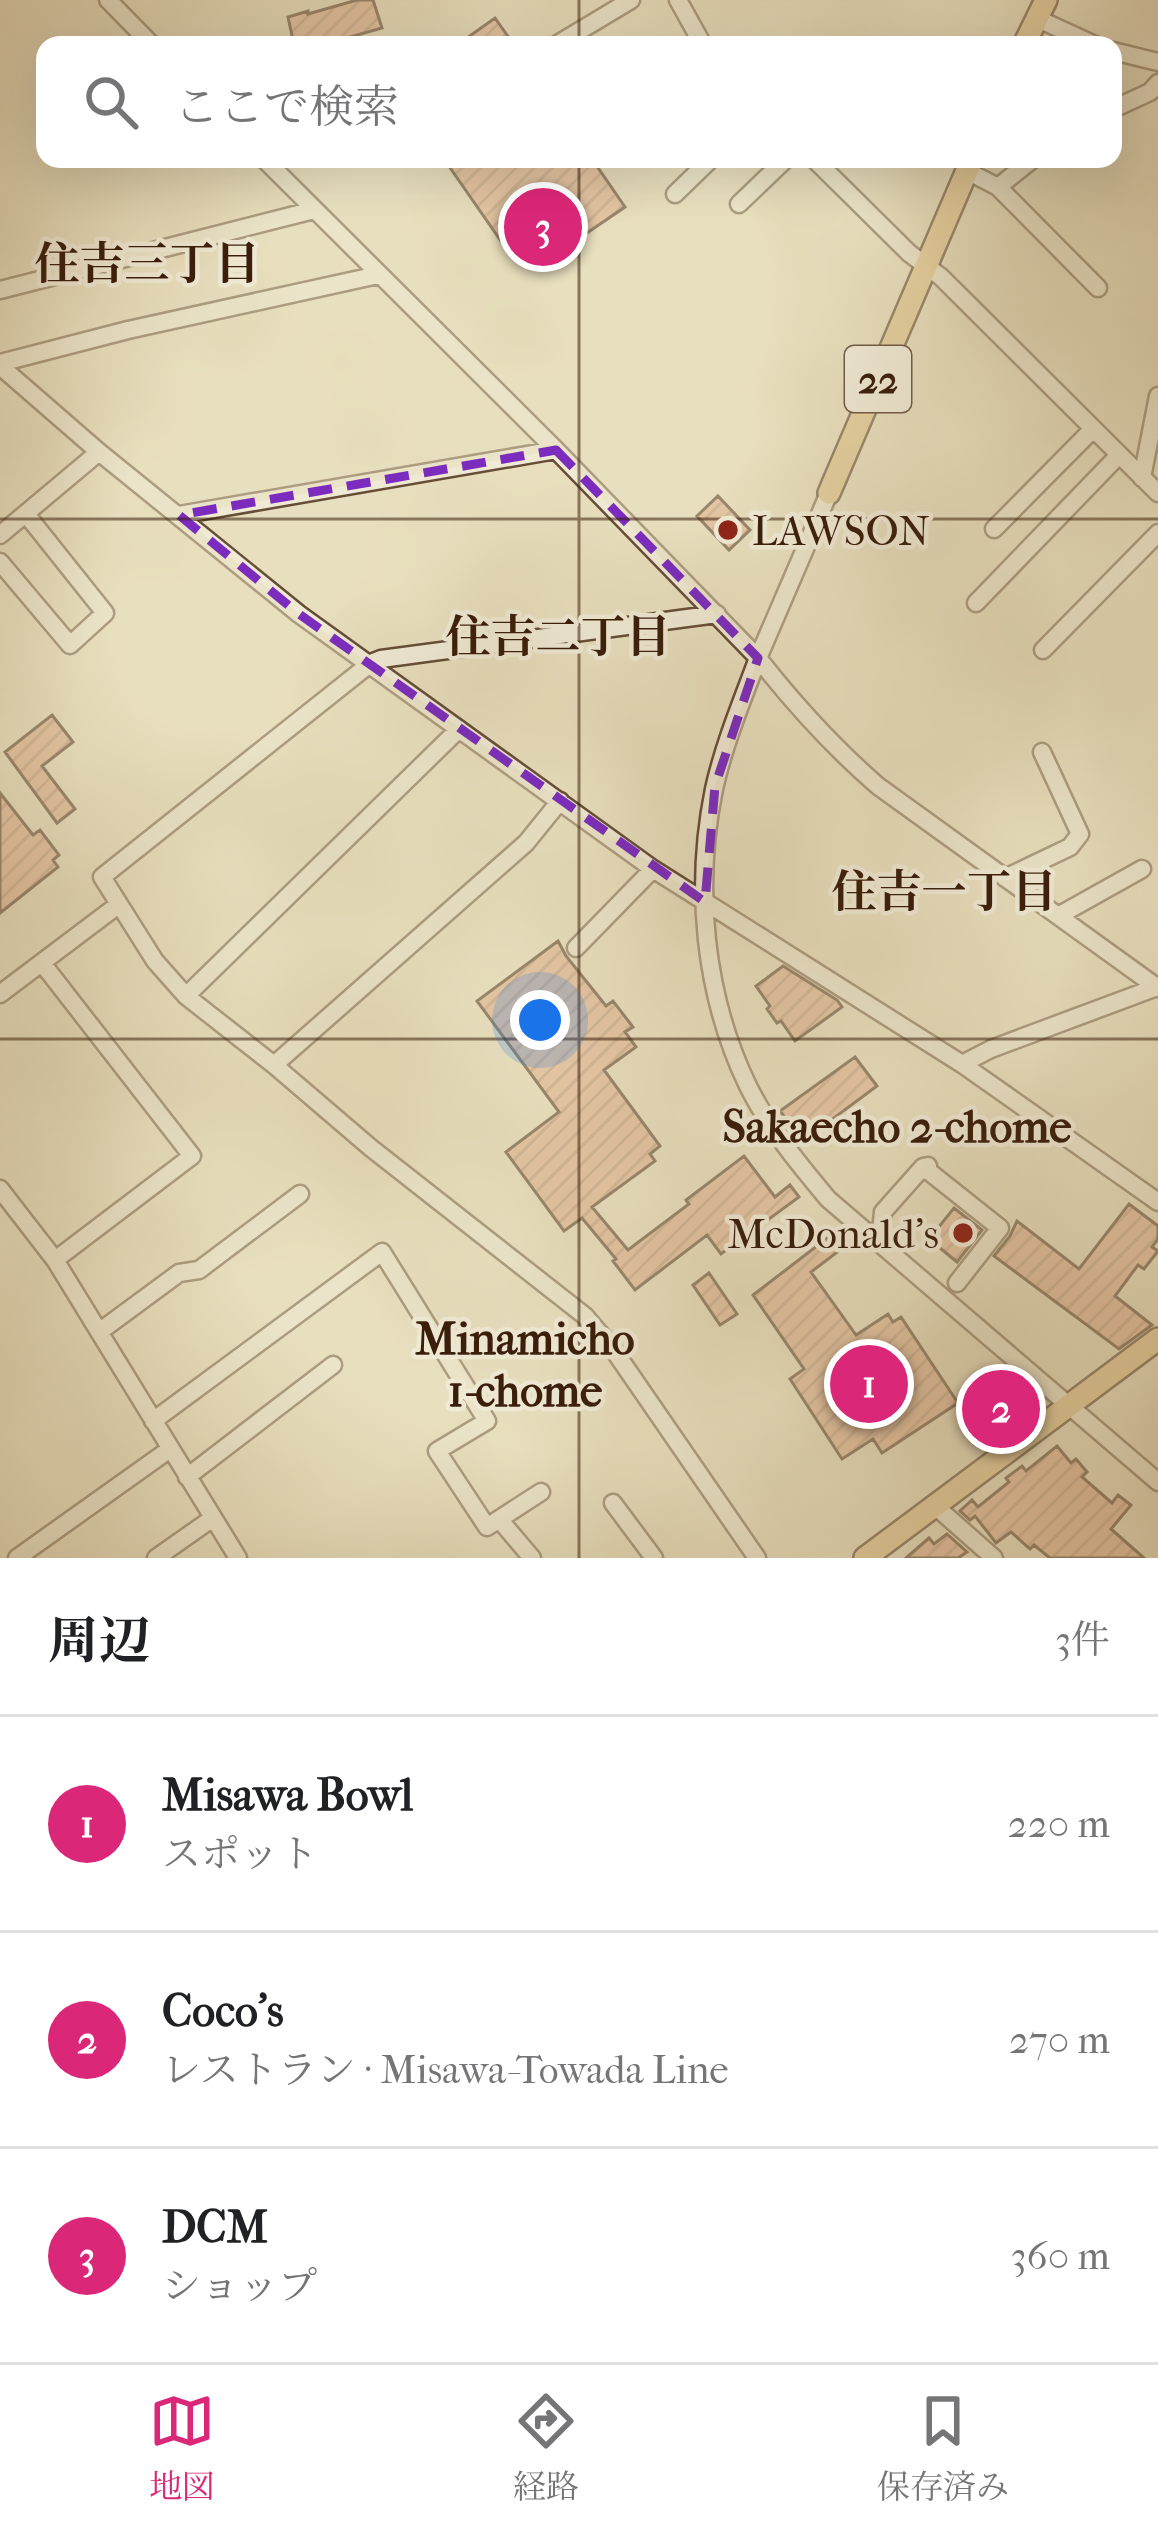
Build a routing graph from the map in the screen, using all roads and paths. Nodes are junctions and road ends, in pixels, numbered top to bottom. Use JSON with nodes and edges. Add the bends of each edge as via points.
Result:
{"nodes":[{"id":1,"x":108,"y":0,"type":"edge"},
{"id":2,"x":631,"y":0,"type":"edge"},
{"id":3,"x":678,"y":0,"type":"edge"},
{"id":4,"x":1041,"y":9,"type":"edge"},
{"id":5,"x":143,"y":36,"type":"edge"},
{"id":6,"x":571,"y":36,"type":"edge"},
{"id":7,"x":698,"y":36,"type":"edge"},
{"id":8,"x":1082,"y":36,"type":"edge"},
{"id":9,"x":1122,"y":53,"type":"edge"},
{"id":10,"x":1158,"y":62,"type":"edge"},
{"id":11,"x":1158,"y":83,"type":"edge"},
{"id":12,"x":1122,"y":105,"type":"edge"},
{"id":13,"x":273,"y":168,"type":"edge"},
{"id":14,"x":702,"y":168,"type":"edge"},
{"id":15,"x":777,"y":168,"type":"edge"},
{"id":16,"x":823,"y":168,"type":"edge"},
{"id":17,"x":968,"y":168,"type":"edge"},
{"id":18,"x":973,"y":168,"type":"edge"},
{"id":19,"x":1022,"y":168,"type":"edge"},
{"id":20,"x":998,"y":188,"type":"junction"},
{"id":21,"x":675,"y":194,"type":"dead end"},
{"id":22,"x":739,"y":204,"type":"dead end"},
{"id":23,"x":314,"y":210,"type":"junction"},
{"id":24,"x":926,"y":263,"type":"junction"},
{"id":25,"x":378,"y":275,"type":"junction"},
{"id":26,"x":1098,"y":288,"type":"dead end"},
{"id":27,"x":0,"y":290,"type":"edge"},
{"id":28,"x":0,"y":364,"type":"edge"},
{"id":29,"x":1158,"y":396,"type":"edge"},
{"id":30,"x":1093,"y":429,"type":"junction"},
{"id":31,"x":556,"y":450,"type":"junction"},
{"id":32,"x":99,"y":452,"type":"junction"},
{"id":33,"x":1119,"y":455,"type":"junction"},
{"id":34,"x":1142,"y":478,"type":"junction"},
{"id":35,"x":829,"y":493,"type":"joint"},
{"id":36,"x":1158,"y":493,"type":"edge"},
{"id":37,"x":26,"y":514,"type":"junction"},
{"id":38,"x":179,"y":515,"type":"junction"},
{"id":39,"x":994,"y":529,"type":"dead end"},
{"id":40,"x":1158,"y":532,"type":"edge"},
{"id":41,"x":0,"y":535,"type":"edge"},
{"id":42,"x":0,"y":562,"type":"edge"},
{"id":43,"x":976,"y":603,"type":"dead end"},
{"id":44,"x":717,"y":614,"type":"junction"},
{"id":45,"x":1043,"y":650,"type":"dead end"},
{"id":46,"x":758,"y":658,"type":"junction"},
{"id":47,"x":371,"y":663,"type":"junction"},
{"id":48,"x":459,"y":729,"type":"junction"},
{"id":49,"x":1042,"y":752,"type":"dead end"},
{"id":50,"x":560,"y":801,"type":"junction"},
{"id":51,"x":653,"y":869,"type":"junction"},
{"id":52,"x":1142,"y":869,"type":"dead end"},
{"id":53,"x":1005,"y":878,"type":"junction"},
{"id":54,"x":705,"y":902,"type":"junction"},
{"id":55,"x":118,"y":905,"type":"junction"},
{"id":56,"x":1058,"y":916,"type":"junction"},
{"id":57,"x":576,"y":948,"type":"dead end"},
{"id":58,"x":42,"y":963,"type":"junction"},
{"id":59,"x":1157,"y":988,"type":"edge"},
{"id":60,"x":0,"y":994,"type":"edge"},
{"id":61,"x":186,"y":996,"type":"junction"},
{"id":62,"x":962,"y":1064,"type":"junction"},
{"id":63,"x":274,"y":1065,"type":"junction"},
{"id":64,"x":0,"y":1189,"type":"edge"},
{"id":65,"x":300,"y":1194,"type":"dead end"},
{"id":66,"x":1158,"y":1202,"type":"edge"},
{"id":67,"x":873,"y":1239,"type":"junction"},
{"id":68,"x":55,"y":1260,"type":"junction"},
{"id":69,"x":957,"y":1283,"type":"dead end"},
{"id":70,"x":99,"y":1332,"type":"junction"},
{"id":71,"x":1158,"y":1339,"type":"edge"},
{"id":72,"x":333,"y":1365,"type":"dead end"},
{"id":73,"x":1068,"y":1407,"type":"junction"},
{"id":74,"x":153,"y":1421,"type":"junction"},
{"id":75,"x":170,"y":1449,"type":"junction"},
{"id":76,"x":187,"y":1477,"type":"junction"},
{"id":77,"x":1158,"y":1482,"type":"edge"},
{"id":78,"x":541,"y":1492,"type":"dead end"},
{"id":79,"x":613,"y":1503,"type":"dead end"},
{"id":80,"x":934,"y":1505,"type":"junction"},
{"id":81,"x":213,"y":1518,"type":"junction"},
{"id":82,"x":499,"y":1520,"type":"junction"},
{"id":83,"x":17,"y":1558,"type":"edge"},
{"id":84,"x":156,"y":1558,"type":"edge"},
{"id":85,"x":238,"y":1558,"type":"edge"},
{"id":86,"x":532,"y":1558,"type":"edge"},
{"id":87,"x":654,"y":1558,"type":"edge"},
{"id":88,"x":757,"y":1558,"type":"edge"},
{"id":89,"x":865,"y":1558,"type":"edge"},
{"id":90,"x":994,"y":1558,"type":"edge"}],
"edges":[{"from":1,"to":5,"type":"street"},
{"from":2,"to":6,"type":"street"},
{"from":3,"to":7,"type":"street"},
{"from":4,"to":8,"type":"street"},
{"from":9,"to":10,"type":"street"},
{"from":11,"to":12,"type":"street"},
{"from":13,"to":23,"type":"street"},
{"from":14,"to":21,"type":"street"},
{"from":15,"to":22,"type":"street"},
{"from":16,"to":24,"type":"street"},
{"from":17,"to":24,"type":"main road","number":"22"},
{"from":18,"to":20,"type":"street"},
{"from":19,"to":20,"type":"street"},
{"from":20,"to":26,"type":"street"},
{"from":23,"to":25,"type":"street"},
{"from":23,"to":27,"type":"street"},
{"from":24,"to":30,"type":"street"},
{"from":24,"to":35,"type":"main road","number":"22"},
{"from":25,"to":28,"type":"street"},
{"from":25,"to":31,"type":"street"},
{"from":28,"to":32,"type":"street"},
{"from":29,"to":34,"type":"street"},
{"from":30,"to":33,"type":"street"},
{"from":30,"to":39,"type":"street"},
{"from":31,"to":38,"type":"street"},
{"from":31,"to":44,"type":"street"},
{"from":32,"to":37,"type":"street"},
{"from":32,"to":38,"type":"street"},
{"from":33,"to":34,"type":"street"},
{"from":33,"to":43,"type":"street"},
{"from":34,"to":36,"type":"street"},
{"from":35,"to":46,"type":"street"},
{"from":37,"to":41,"type":"street"},
{"from":37,"to":42,"type":"street","via":[[106,613],[70,645]]},
{"from":38,"to":47,"type":"street"},
{"from":40,"to":45,"type":"street"},
{"from":44,"to":46,"type":"street"},
{"from":44,"to":47,"type":"street"},
{"from":46,"to":53,"type":"street","via":[[878,786]]},
{"from":46,"to":54,"type":"street","via":[[715,786]]},
{"from":47,"to":48,"type":"street"},
{"from":47,"to":55,"type":"street","via":[[102,877]]},
{"from":48,"to":50,"type":"street"},
{"from":48,"to":61,"type":"street"},
{"from":49,"to":53,"type":"street","via":[[1080,834],[1070,848]]},
{"from":50,"to":51,"type":"street"},
{"from":50,"to":63,"type":"street","via":[[526,843]]},
{"from":51,"to":54,"type":"street"},
{"from":51,"to":57,"type":"street"},
{"from":52,"to":56,"type":"street"},
{"from":53,"to":56,"type":"street"},
{"from":54,"to":62,"type":"street"},
{"from":54,"to":67,"type":"street","via":[[712,977],[748,1085],[788,1151]]},
{"from":55,"to":58,"type":"street"},
{"from":55,"to":61,"type":"street"},
{"from":56,"to":59,"type":"street"},
{"from":58,"to":60,"type":"street"},
{"from":58,"to":68,"type":"street","via":[[192,1156]]},
{"from":59,"to":62,"type":"street"},
{"from":61,"to":63,"type":"street"},
{"from":62,"to":66,"type":"street"},
{"from":63,"to":88,"type":"street","via":[[585,1316]]},
{"from":64,"to":68,"type":"street"},
{"from":65,"to":70,"type":"street","via":[[200,1270],[179,1273]]},
{"from":67,"to":69,"type":"street","via":[[883,1212],[927,1170],[1000,1228]]},
{"from":67,"to":73,"type":"street"},
{"from":68,"to":70,"type":"street"},
{"from":70,"to":74,"type":"street"},
{"from":71,"to":73,"type":"main road"},
{"from":72,"to":76,"type":"street"},
{"from":73,"to":77,"type":"street"},
{"from":73,"to":80,"type":"main road"},
{"from":74,"to":75,"type":"street"},
{"from":74,"to":82,"type":"street","via":[[382,1252],[488,1421],[437,1450],[487,1527]]},
{"from":75,"to":76,"type":"street"},
{"from":75,"to":83,"type":"street"},
{"from":76,"to":81,"type":"street"},
{"from":78,"to":82,"type":"street"},
{"from":79,"to":87,"type":"street"},
{"from":80,"to":89,"type":"main road"},
{"from":80,"to":90,"type":"street"},
{"from":81,"to":84,"type":"street"},
{"from":81,"to":85,"type":"street"},
{"from":82,"to":86,"type":"street"}]}
